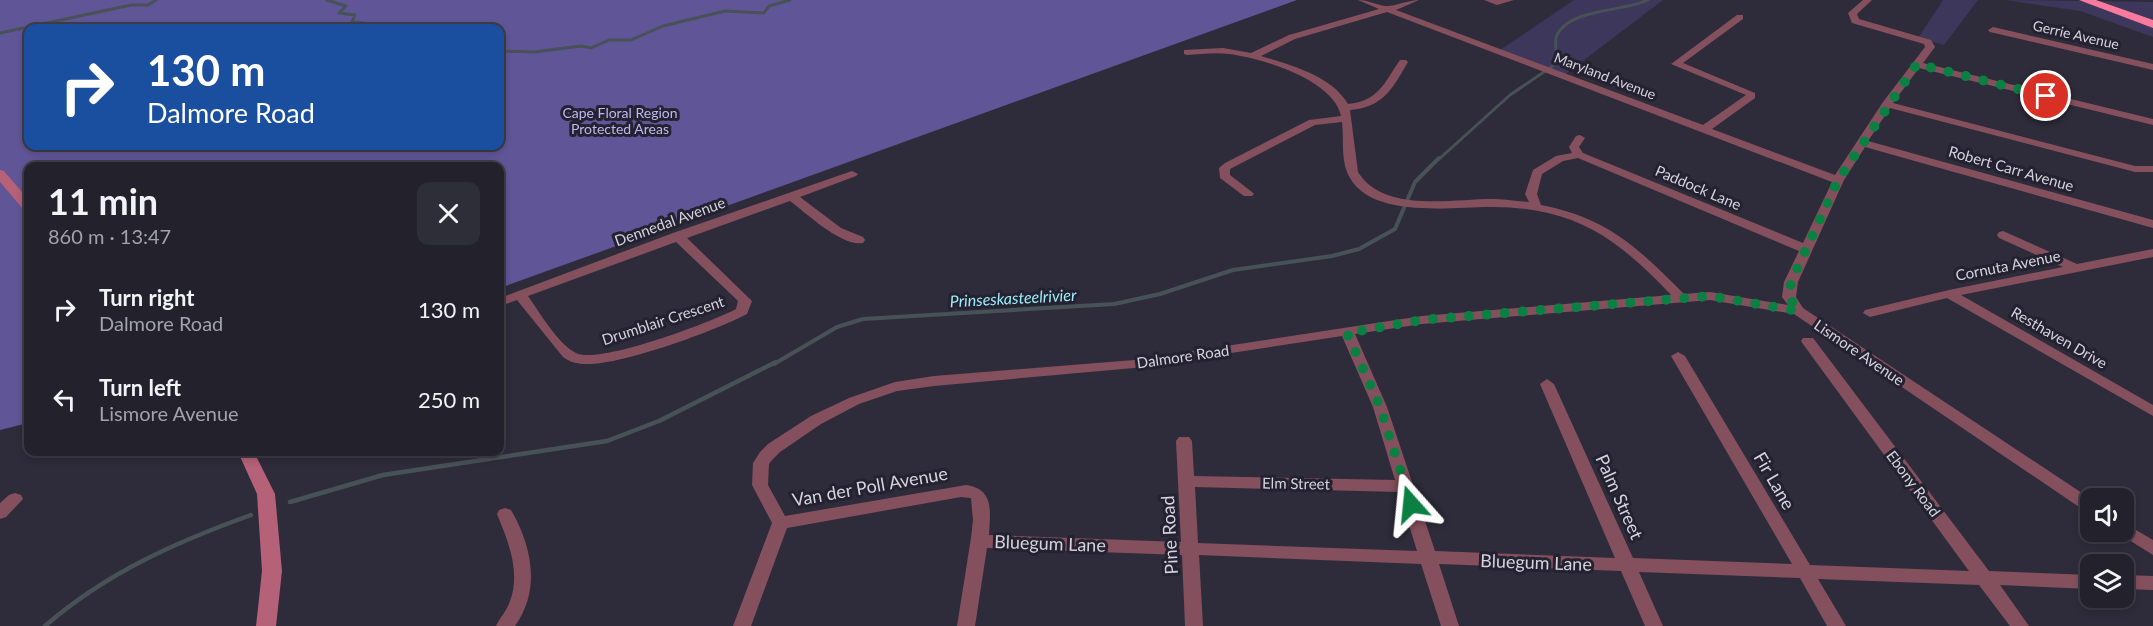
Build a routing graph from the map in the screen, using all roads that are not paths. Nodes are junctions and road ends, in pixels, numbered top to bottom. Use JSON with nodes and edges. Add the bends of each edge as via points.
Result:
{"nodes":[{"id":1,"x":1362,"y":0,"type":"edge"},
{"id":2,"x":1415,"y":0,"type":"edge"},
{"id":3,"x":1488,"y":0,"type":"edge"},
{"id":4,"x":1510,"y":0,"type":"edge"},
{"id":5,"x":1868,"y":0,"type":"edge"},
{"id":6,"x":2085,"y":0,"type":"edge"},
{"id":7,"x":2108,"y":0,"type":"edge"},
{"id":8,"x":1390,"y":11,"type":"junction"},
{"id":9,"x":2153,"y":15,"type":"edge"},
{"id":10,"x":1740,"y":17,"type":"dead end"},
{"id":11,"x":2153,"y":24,"type":"edge"},
{"id":12,"x":1993,"y":30,"type":"dead end"},
{"id":13,"x":2061,"y":34,"type":"dead end"},
{"id":14,"x":2055,"y":44,"type":"junction"},
{"id":15,"x":1187,"y":52,"type":"dead end"},
{"id":16,"x":1253,"y":56,"type":"junction"},
{"id":17,"x":1403,"y":62,"type":"dead end"},
{"id":18,"x":1917,"y":64,"type":"junction"},
{"id":19,"x":2153,"y":66,"type":"edge"},
{"id":20,"x":1887,"y":104,"type":"junction"},
{"id":21,"x":1345,"y":113,"type":"junction"},
{"id":22,"x":2153,"y":122,"type":"edge"},
{"id":23,"x":1702,"y":130,"type":"junction"},
{"id":24,"x":1580,"y":138,"type":"dead end"},
{"id":25,"x":1862,"y":143,"type":"junction"},
{"id":26,"x":1579,"y":155,"type":"junction"},
{"id":27,"x":2153,"y":168,"type":"edge"},
{"id":28,"x":0,"y":174,"type":"edge"},
{"id":29,"x":852,"y":174,"type":"dead end"},
{"id":30,"x":1838,"y":180,"type":"junction"},
{"id":31,"x":1248,"y":194,"type":"dead end"},
{"id":32,"x":791,"y":196,"type":"junction"},
{"id":33,"x":24,"y":201,"type":"edge"},
{"id":34,"x":1537,"y":208,"type":"junction"},
{"id":35,"x":2153,"y":224,"type":"edge"},
{"id":36,"x":677,"y":236,"type":"junction"},
{"id":37,"x":2003,"y":236,"type":"dead end"},
{"id":38,"x":859,"y":240,"type":"dead end"},
{"id":39,"x":1805,"y":249,"type":"junction"},
{"id":40,"x":2153,"y":253,"type":"edge"},
{"id":41,"x":2077,"y":268,"type":"junction"},
{"id":42,"x":1949,"y":294,"type":"junction"},
{"id":43,"x":520,"y":295,"type":"junction"},
{"id":44,"x":1681,"y":298,"type":"junction"},
{"id":45,"x":504,"y":301,"type":"edge"},
{"id":46,"x":1798,"y":311,"type":"junction"},
{"id":47,"x":1870,"y":313,"type":"dead end"},
{"id":48,"x":1347,"y":333,"type":"junction"},
{"id":49,"x":1808,"y":341,"type":"dead end"},
{"id":50,"x":1678,"y":356,"type":"dead end"},
{"id":51,"x":1547,"y":384,"type":"dead end"},
{"id":52,"x":2153,"y":411,"type":"edge"},
{"id":53,"x":1184,"y":441,"type":"dead end"},
{"id":54,"x":248,"y":456,"type":"edge"},
{"id":55,"x":1186,"y":481,"type":"junction"},
{"id":56,"x":1405,"y":486,"type":"junction"},
{"id":57,"x":15,"y":499,"type":"dead end"},
{"id":58,"x":2080,"y":500,"type":"edge"},
{"id":59,"x":0,"y":513,"type":"edge"},
{"id":60,"x":505,"y":514,"type":"dead end"},
{"id":61,"x":780,"y":523,"type":"junction"},
{"id":62,"x":2134,"y":536,"type":"edge"},
{"id":63,"x":980,"y":541,"type":"junction"},
{"id":64,"x":1190,"y":549,"type":"junction"},
{"id":65,"x":2153,"y":549,"type":"edge"},
{"id":66,"x":1428,"y":558,"type":"junction"},
{"id":67,"x":1628,"y":566,"type":"junction"},
{"id":68,"x":1805,"y":573,"type":"junction"},
{"id":69,"x":1985,"y":579,"type":"junction"},
{"id":70,"x":2080,"y":582,"type":"edge"},
{"id":71,"x":2134,"y":582,"type":"edge"},
{"id":72,"x":2153,"y":583,"type":"edge"},
{"id":73,"x":266,"y":626,"type":"edge"},
{"id":74,"x":505,"y":626,"type":"edge"},
{"id":75,"x":742,"y":626,"type":"edge"},
{"id":76,"x":966,"y":626,"type":"edge"},
{"id":77,"x":1194,"y":626,"type":"edge"},
{"id":78,"x":1450,"y":626,"type":"edge"},
{"id":79,"x":1654,"y":626,"type":"edge"},
{"id":80,"x":1837,"y":626,"type":"edge"},
{"id":81,"x":2020,"y":626,"type":"edge"}],
"edges":[{"from":1,"to":8,"type":"street","name":"Maryland Avenue"},
{"from":2,"to":8,"type":"street"},
{"from":3,"to":4,"type":"street"},
{"from":5,"to":18,"type":"street","name":"Lismore Avenue","via":[[1852,13],[1855,21],[1928,42],[1930,47]]},
{"from":6,"to":11,"type":"highway"},
{"from":7,"to":9,"type":"highway"},
{"from":8,"to":16,"type":"street","via":[[1304,31]]},
{"from":8,"to":23,"type":"street","name":"Maryland Avenue"},
{"from":10,"to":23,"type":"street","via":[[1676,64],[1750,93]]},
{"from":12,"to":14,"type":"street","name":"Gerrie Avenue"},
{"from":13,"to":14,"type":"street"},
{"from":14,"to":19,"type":"street","name":"Gerrie Avenue"},
{"from":15,"to":16,"type":"street","via":[[1215,50]]},
{"from":16,"to":21,"type":"street","via":[[1320,83],[1337,95]]},
{"from":17,"to":21,"type":"street","via":[[1373,103]]},
{"from":18,"to":20,"type":"street","name":"Lismore Avenue"},
{"from":18,"to":22,"type":"street"},
{"from":20,"to":25,"type":"street","name":"Lismore Avenue"},
{"from":20,"to":27,"type":"street","via":[[2135,169]]},
{"from":21,"to":31,"type":"street","via":[[1313,122],[1225,168],[1224,176]]},
{"from":21,"to":34,"type":"street","via":[[1352,172],[1360,185],[1376,195],[1421,206],[1493,203]]},
{"from":23,"to":30,"type":"street","name":"Maryland Avenue"},
{"from":24,"to":26,"type":"street","via":[[1574,147]]},
{"from":25,"to":30,"type":"street","name":"Lismore Avenue"},
{"from":25,"to":35,"type":"street","name":"Robert Carr Avenue"},
{"from":26,"to":34,"type":"street","via":[[1560,158],[1537,172],[1531,194]]},
{"from":26,"to":39,"type":"street","name":"Paddock Lane"},
{"from":28,"to":33,"type":"main road"},
{"from":29,"to":32,"type":"street","name":"Dennedal Avenue"},
{"from":30,"to":39,"type":"street","name":"Lismore Avenue"},
{"from":32,"to":36,"type":"street","name":"Dennedal Avenue"},
{"from":32,"to":38,"type":"street","via":[[837,231]]},
{"from":34,"to":44,"type":"street","via":[[1585,221],[1617,238]]},
{"from":36,"to":43,"type":"street","name":"Dennedal Avenue"},
{"from":36,"to":43,"type":"street","name":"Drumblair Crescent","via":[[741,296],[745,301],[742,311],[605,359],[582,360],[567,354]]},
{"from":37,"to":41,"type":"street"},
{"from":39,"to":46,"type":"street","name":"Lismore Avenue","via":[[1788,292]]},
{"from":40,"to":41,"type":"street","name":"Cornuta Avenue"},
{"from":41,"to":42,"type":"street","name":"Cornuta Avenue"},
{"from":42,"to":47,"type":"street","name":"Cornuta Avenue"},
{"from":42,"to":52,"type":"street","name":"Resthaven Drive"},
{"from":43,"to":45,"type":"street","name":"Dennedal Avenue"},
{"from":44,"to":46,"type":"street","name":"Dalmore Road","via":[[1726,297]]},
{"from":44,"to":48,"type":"street","name":"Dalmore Road","via":[[1422,320]]},
{"from":46,"to":58,"type":"street","name":"Lismore Avenue"},
{"from":48,"to":56,"type":"street","via":[[1380,407]]},
{"from":48,"to":61,"type":"street","name":"Dalmore Road","via":[[1134,364],[934,381],[884,390],[816,420],[766,456],[761,463],[760,485]]},
{"from":49,"to":69,"type":"street","name":"Ebony Road"},
{"from":50,"to":68,"type":"street","name":"Fir Lane"},
{"from":51,"to":67,"type":"street","name":"Palm Street"},
{"from":53,"to":55,"type":"street","name":"Pine Road"},
{"from":54,"to":73,"type":"main road","via":[[266,494],[272,571]]},
{"from":55,"to":56,"type":"street","name":"Elm Street"},
{"from":55,"to":64,"type":"street","name":"Pine Road"},
{"from":56,"to":66,"type":"street"},
{"from":57,"to":59,"type":"street"},
{"from":60,"to":74,"type":"street","via":[[515,535],[524,587],[518,608]]},
{"from":61,"to":63,"type":"street","name":"Van der Poll Avenue","via":[[968,491],[979,497]]},
{"from":61,"to":75,"type":"street"},
{"from":62,"to":65,"type":"street"},
{"from":63,"to":64,"type":"street","name":"Bluegum Lane"},
{"from":63,"to":76,"type":"street","name":"Van der Poll Avenue"},
{"from":64,"to":66,"type":"street","name":"Bluegum Lane"},
{"from":64,"to":77,"type":"street","name":"Pine Road"},
{"from":66,"to":67,"type":"street","name":"Bluegum Lane"},
{"from":66,"to":78,"type":"street"},
{"from":67,"to":68,"type":"street","name":"Bluegum Lane"},
{"from":67,"to":79,"type":"street","name":"Palm Street"},
{"from":68,"to":69,"type":"street","name":"Bluegum Lane"},
{"from":68,"to":80,"type":"street","name":"Fir Lane"},
{"from":69,"to":70,"type":"street","name":"Bluegum Lane"},
{"from":69,"to":81,"type":"street","name":"Ebony Road"},
{"from":71,"to":72,"type":"street"}]}
